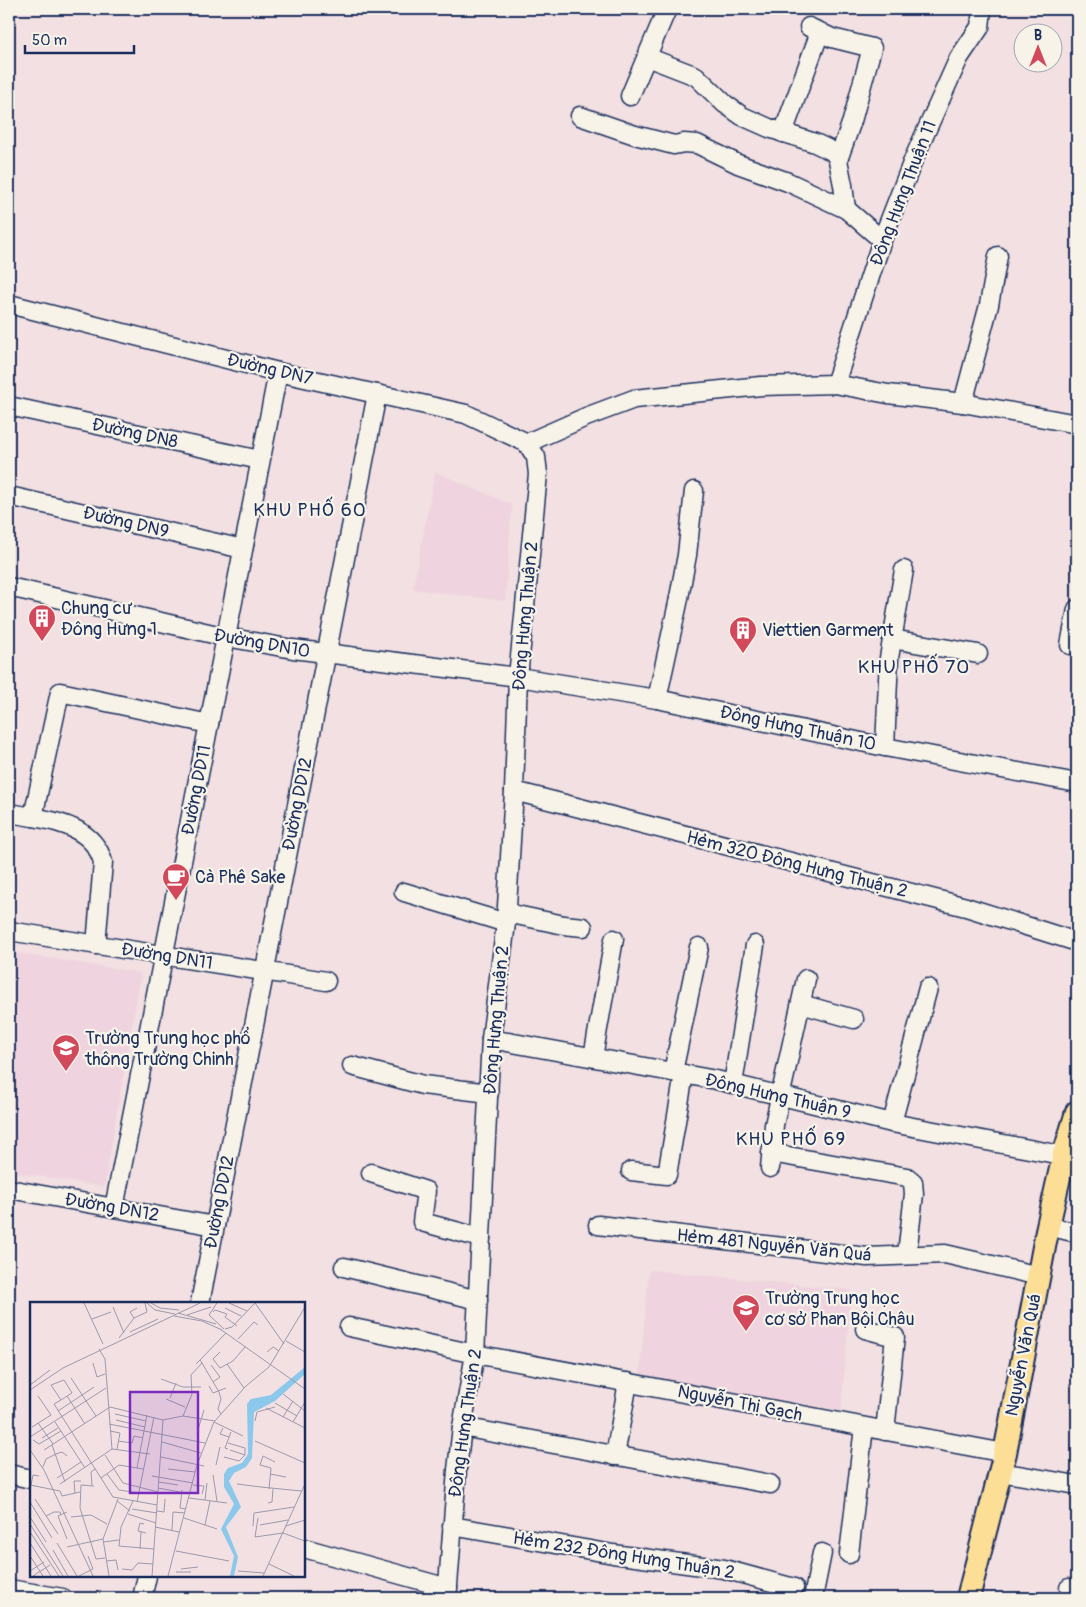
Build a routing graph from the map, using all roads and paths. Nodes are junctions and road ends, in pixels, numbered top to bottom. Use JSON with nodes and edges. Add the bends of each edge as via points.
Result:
{"nodes":[{"id":1,"x":667,"y":9,"type":"edge"},
{"id":2,"x":982,"y":9,"type":"edge"},
{"id":3,"x":647,"y":57,"type":"junction"},
{"id":4,"x":630,"y":96,"type":"dead end"},
{"id":5,"x":580,"y":116,"type":"dead end"},
{"id":6,"x":783,"y":133,"type":"junction"},
{"id":7,"x":838,"y":160,"type":"junction"},
{"id":8,"x":846,"y":208,"type":"junction"},
{"id":9,"x":882,"y":240,"type":"junction"},
{"id":10,"x":998,"y":256,"type":"dead end"},
{"id":11,"x":9,"y":304,"type":"edge"},
{"id":12,"x":278,"y":372,"type":"junction"},
{"id":13,"x":835,"y":384,"type":"junction"},
{"id":14,"x":377,"y":394,"type":"junction"},
{"id":15,"x":963,"y":403,"type":"junction"},
{"id":16,"x":9,"y":406,"type":"edge"},
{"id":17,"x":1077,"y":424,"type":"edge"},
{"id":18,"x":527,"y":443,"type":"junction"},
{"id":19,"x":260,"y":460,"type":"junction"},
{"id":20,"x":694,"y":491,"type":"dead end"},
{"id":21,"x":9,"y":496,"type":"edge"},
{"id":22,"x":243,"y":549,"type":"junction"},
{"id":23,"x":904,"y":570,"type":"dead end"},
{"id":24,"x":9,"y":587,"type":"edge"},
{"id":25,"x":1077,"y":609,"type":"edge"},
{"id":26,"x":226,"y":637,"type":"junction"},
{"id":27,"x":892,"y":639,"type":"junction"},
{"id":28,"x":1070,"y":645,"type":"dead end"},
{"id":29,"x":327,"y":654,"type":"junction"},
{"id":30,"x":978,"y":654,"type":"dead end"},
{"id":31,"x":518,"y":677,"type":"junction"},
{"id":32,"x":657,"y":699,"type":"junction"},
{"id":33,"x":209,"y":724,"type":"junction"},
{"id":34,"x":885,"y":747,"type":"junction"},
{"id":35,"x":1077,"y":783,"type":"edge"},
{"id":36,"x":514,"y":791,"type":"junction"},
{"id":37,"x":9,"y":813,"type":"edge"},
{"id":38,"x":33,"y":817,"type":"junction"},
{"id":39,"x":404,"y":892,"type":"dead end"},
{"id":40,"x":506,"y":918,"type":"junction"},
{"id":41,"x":583,"y":927,"type":"dead end"},
{"id":42,"x":9,"y":931,"type":"edge"},
{"id":43,"x":614,"y":939,"type":"dead end"},
{"id":44,"x":1077,"y":942,"type":"edge"},
{"id":45,"x":96,"y":945,"type":"junction"},
{"id":46,"x":755,"y":945,"type":"dead end"},
{"id":47,"x":699,"y":947,"type":"dead end"},
{"id":48,"x":164,"y":955,"type":"junction"},
{"id":49,"x":264,"y":971,"type":"junction"},
{"id":50,"x":806,"y":979,"type":"dead end"},
{"id":51,"x":326,"y":981,"type":"dead end"},
{"id":52,"x":928,"y":988,"type":"dead end"},
{"id":53,"x":801,"y":1004,"type":"junction"},
{"id":54,"x":854,"y":1019,"type":"dead end"},
{"id":55,"x":491,"y":1038,"type":"junction"},
{"id":56,"x":592,"y":1057,"type":"junction"},
{"id":57,"x":352,"y":1066,"type":"dead end"},
{"id":58,"x":678,"y":1073,"type":"junction"},
{"id":59,"x":733,"y":1084,"type":"junction"},
{"id":60,"x":489,"y":1093,"type":"junction"},
{"id":61,"x":780,"y":1097,"type":"junction"},
{"id":62,"x":1077,"y":1112,"type":"edge"},
{"id":63,"x":892,"y":1123,"type":"junction"},
{"id":64,"x":1070,"y":1157,"type":"edge"},
{"id":65,"x":631,"y":1171,"type":"dead end"},
{"id":66,"x":371,"y":1173,"type":"dead end"},
{"id":67,"x":9,"y":1189,"type":"edge"},
{"id":68,"x":114,"y":1208,"type":"junction"},
{"id":69,"x":598,"y":1225,"type":"dead end"},
{"id":70,"x":215,"y":1226,"type":"junction"},
{"id":71,"x":1048,"y":1226,"type":"junction"},
{"id":72,"x":1077,"y":1232,"type":"edge"},
{"id":73,"x":481,"y":1238,"type":"junction"},
{"id":74,"x":908,"y":1254,"type":"junction"},
{"id":75,"x":344,"y":1267,"type":"dead end"},
{"id":76,"x":1039,"y":1276,"type":"junction"},
{"id":77,"x":478,"y":1300,"type":"junction"},
{"id":78,"x":200,"y":1302,"type":"edge"},
{"id":79,"x":349,"y":1327,"type":"dead end"},
{"id":80,"x":865,"y":1329,"type":"dead end"},
{"id":81,"x":475,"y":1354,"type":"junction"},
{"id":82,"x":628,"y":1382,"type":"junction"},
{"id":83,"x":462,"y":1427,"type":"junction"},
{"id":84,"x":864,"y":1427,"type":"junction"},
{"id":85,"x":885,"y":1430,"type":"junction"},
{"id":86,"x":615,"y":1456,"type":"junction"},
{"id":87,"x":1002,"y":1462,"type":"junction"},
{"id":88,"x":9,"y":1474,"type":"edge"},
{"id":89,"x":30,"y":1479,"type":"edge"},
{"id":90,"x":770,"y":1484,"type":"dead end"},
{"id":91,"x":1077,"y":1485,"type":"edge"},
{"id":92,"x":452,"y":1526,"type":"junction"},
{"id":93,"x":305,"y":1548,"type":"edge"},
{"id":94,"x":822,"y":1553,"type":"dead end"},
{"id":95,"x":849,"y":1554,"type":"dead end"},
{"id":96,"x":147,"y":1577,"type":"edge"},
{"id":97,"x":794,"y":1588,"type":"dead end"},
{"id":98,"x":9,"y":1589,"type":"edge"},
{"id":99,"x":448,"y":1593,"type":"edge"},
{"id":100,"x":63,"y":1598,"type":"edge"},
{"id":101,"x":142,"y":1598,"type":"edge"},
{"id":102,"x":813,"y":1598,"type":"edge"},
{"id":103,"x":968,"y":1598,"type":"edge"}],
"edges":[{"from":1,"to":3,"type":"street"},
{"from":2,"to":9,"type":"street","name":"Đông Hưng Thuận 11","via":[[980,27],[958,58]]},
{"from":3,"to":4,"type":"street"},
{"from":3,"to":6,"type":"street","via":[[696,76],[742,116]]},
{"from":5,"to":8,"type":"street","via":[[674,145],[697,144]]},
{"from":6,"to":7,"type":"street","via":[[828,149]]},
{"from":6,"to":7,"type":"street","via":[[814,30],[872,48]]},
{"from":7,"to":8,"type":"street"},
{"from":8,"to":9,"type":"street"},
{"from":9,"to":13,"type":"street","name":"Đông Hưng Thuận 11"},
{"from":10,"to":15,"type":"street","via":[[989,305]]},
{"from":11,"to":12,"type":"street","name":"Đường DN7"},
{"from":12,"to":14,"type":"street","name":"Đường DN7"},
{"from":12,"to":19,"type":"street","name":"Đường DD11"},
{"from":13,"to":15,"type":"street"},
{"from":13,"to":18,"type":"street","via":[[761,386],[634,399]]},
{"from":14,"to":18,"type":"street","name":"Đường DN7","via":[[466,414]]},
{"from":14,"to":29,"type":"street","name":"Đường DD12"},
{"from":15,"to":17,"type":"street"},
{"from":16,"to":19,"type":"street","name":"Đường DN8"},
{"from":18,"to":31,"type":"street","name":"Đông Hưng Thuận 2","via":[[536,457],[538,474]]},
{"from":19,"to":22,"type":"street","name":"Đường DD11"},
{"from":20,"to":32,"type":"street","via":[[678,603]]},
{"from":21,"to":22,"type":"street","name":"Đường DN9"},
{"from":22,"to":26,"type":"street","name":"Đường DD11"},
{"from":23,"to":27,"type":"street"},
{"from":24,"to":26,"type":"street","name":"Đường DN10"},
{"from":25,"to":28,"type":"street"},
{"from":26,"to":29,"type":"street","name":"Đường DN10"},
{"from":26,"to":33,"type":"street","name":"Đường DD11"},
{"from":27,"to":30,"type":"street"},
{"from":27,"to":34,"type":"street"},
{"from":29,"to":31,"type":"street","name":"Đường DN10"},
{"from":29,"to":49,"type":"street","name":"Đường DD12"},
{"from":31,"to":32,"type":"street","name":"Đông Hưng Thuận 10"},
{"from":31,"to":36,"type":"street","name":"Đông Hưng Thuận 2"},
{"from":32,"to":34,"type":"street","name":"Đông Hưng Thuận 10"},
{"from":33,"to":38,"type":"street","via":[[60,692]]},
{"from":33,"to":48,"type":"street","name":"Đường DD11"},
{"from":34,"to":35,"type":"street","name":"Đông Hưng Thuận 10"},
{"from":36,"to":40,"type":"street","name":"Đông Hưng Thuận 2"},
{"from":36,"to":44,"type":"street","name":"Hẻm 320 Đông Hưng Thuận 2","via":[[966,907]]},
{"from":37,"to":38,"type":"street"},
{"from":38,"to":45,"type":"street","via":[[78,830],[100,853],[103,862]]},
{"from":39,"to":40,"type":"street"},
{"from":40,"to":41,"type":"street"},
{"from":40,"to":55,"type":"street","name":"Đông Hưng Thuận 2"},
{"from":42,"to":45,"type":"street","name":"Đường DN11"},
{"from":43,"to":56,"type":"street"},
{"from":45,"to":48,"type":"street","name":"Đường DN11"},
{"from":46,"to":59,"type":"street"},
{"from":47,"to":58,"type":"street"},
{"from":48,"to":49,"type":"street","name":"Đường DN11"},
{"from":48,"to":68,"type":"street","name":"Đường DD11"},
{"from":49,"to":51,"type":"street","name":"Đường DN11"},
{"from":49,"to":70,"type":"street","name":"Đường DD12"},
{"from":50,"to":53,"type":"street"},
{"from":52,"to":63,"type":"street"},
{"from":53,"to":54,"type":"street"},
{"from":53,"to":61,"type":"street"},
{"from":55,"to":56,"type":"street","name":"Đông Hưng Thuận 9"},
{"from":55,"to":60,"type":"street","name":"Đông Hưng Thuận 2"},
{"from":56,"to":58,"type":"street","name":"Đông Hưng Thuận 9"},
{"from":57,"to":60,"type":"street","via":[[423,1085]]},
{"from":58,"to":59,"type":"street","name":"Đông Hưng Thuận 9"},
{"from":58,"to":65,"type":"street","via":[[668,1175]]},
{"from":59,"to":61,"type":"street","name":"Đông Hưng Thuận 9"},
{"from":60,"to":73,"type":"street","name":"Đông Hưng Thuận 2"},
{"from":61,"to":63,"type":"street","name":"Đông Hưng Thuận 9"},
{"from":61,"to":74,"type":"street","via":[[770,1160],[906,1177],[913,1182]]},
{"from":62,"to":64,"type":"main road","name":"Nguyễn Văn Quá"},
{"from":63,"to":64,"type":"street","name":"Đông Hưng Thuận 9"},
{"from":64,"to":71,"type":"main road","name":"Nguyễn Văn Quá"},
{"from":66,"to":73,"type":"street","via":[[426,1191],[422,1222]]},
{"from":67,"to":68,"type":"street","name":"Đường DN12"},
{"from":68,"to":70,"type":"street","name":"Đường DN12"},
{"from":69,"to":74,"type":"street","name":"Hẻm 481 Nguyễn Văn Quá","via":[[867,1257]]},
{"from":70,"to":78,"type":"street","name":"Đường DD12"},
{"from":71,"to":72,"type":"street"},
{"from":71,"to":76,"type":"main road","name":"Nguyễn Văn Quá"},
{"from":73,"to":77,"type":"street","name":"Đông Hưng Thuận 2"},
{"from":74,"to":76,"type":"street","name":"Hẻm 481 Nguyễn Văn Quá","via":[[945,1254]]},
{"from":75,"to":77,"type":"street"},
{"from":76,"to":87,"type":"main road","name":"Nguyễn Văn Quá"},
{"from":77,"to":81,"type":"street","name":"Đông Hưng Thuận 2"},
{"from":79,"to":81,"type":"street","name":"Nguyễn Thị Gạch"},
{"from":80,"to":85,"type":"street","via":[[895,1337]]},
{"from":81,"to":82,"type":"street","name":"Nguyễn Thị Gạch"},
{"from":81,"to":83,"type":"street","name":"Đông Hưng Thuận 2"},
{"from":82,"to":84,"type":"street","name":"Nguyễn Thị Gạch"},
{"from":82,"to":86,"type":"street"},
{"from":83,"to":86,"type":"street"},
{"from":83,"to":92,"type":"street","name":"Đông Hưng Thuận 2"},
{"from":84,"to":85,"type":"street","name":"Nguyễn Thị Gạch"},
{"from":84,"to":95,"type":"street"},
{"from":85,"to":87,"type":"street","name":"Nguyễn Thị Gạch"},
{"from":86,"to":90,"type":"street"},
{"from":87,"to":91,"type":"street","name":"Nguyễn Thị Gạch"},
{"from":87,"to":103,"type":"main road","name":"Nguyễn Văn Quá"},
{"from":88,"to":89,"type":"street"},
{"from":92,"to":97,"type":"street","name":"Hẻm 232 Đông Hưng Thuận 2","via":[[613,1554],[724,1569]]},
{"from":92,"to":99,"type":"street","name":"Đông Hưng Thuận 2"},
{"from":93,"to":99,"type":"street"},
{"from":94,"to":102,"type":"street"},
{"from":96,"to":101,"type":"street"},
{"from":98,"to":100,"type":"street"}]}
